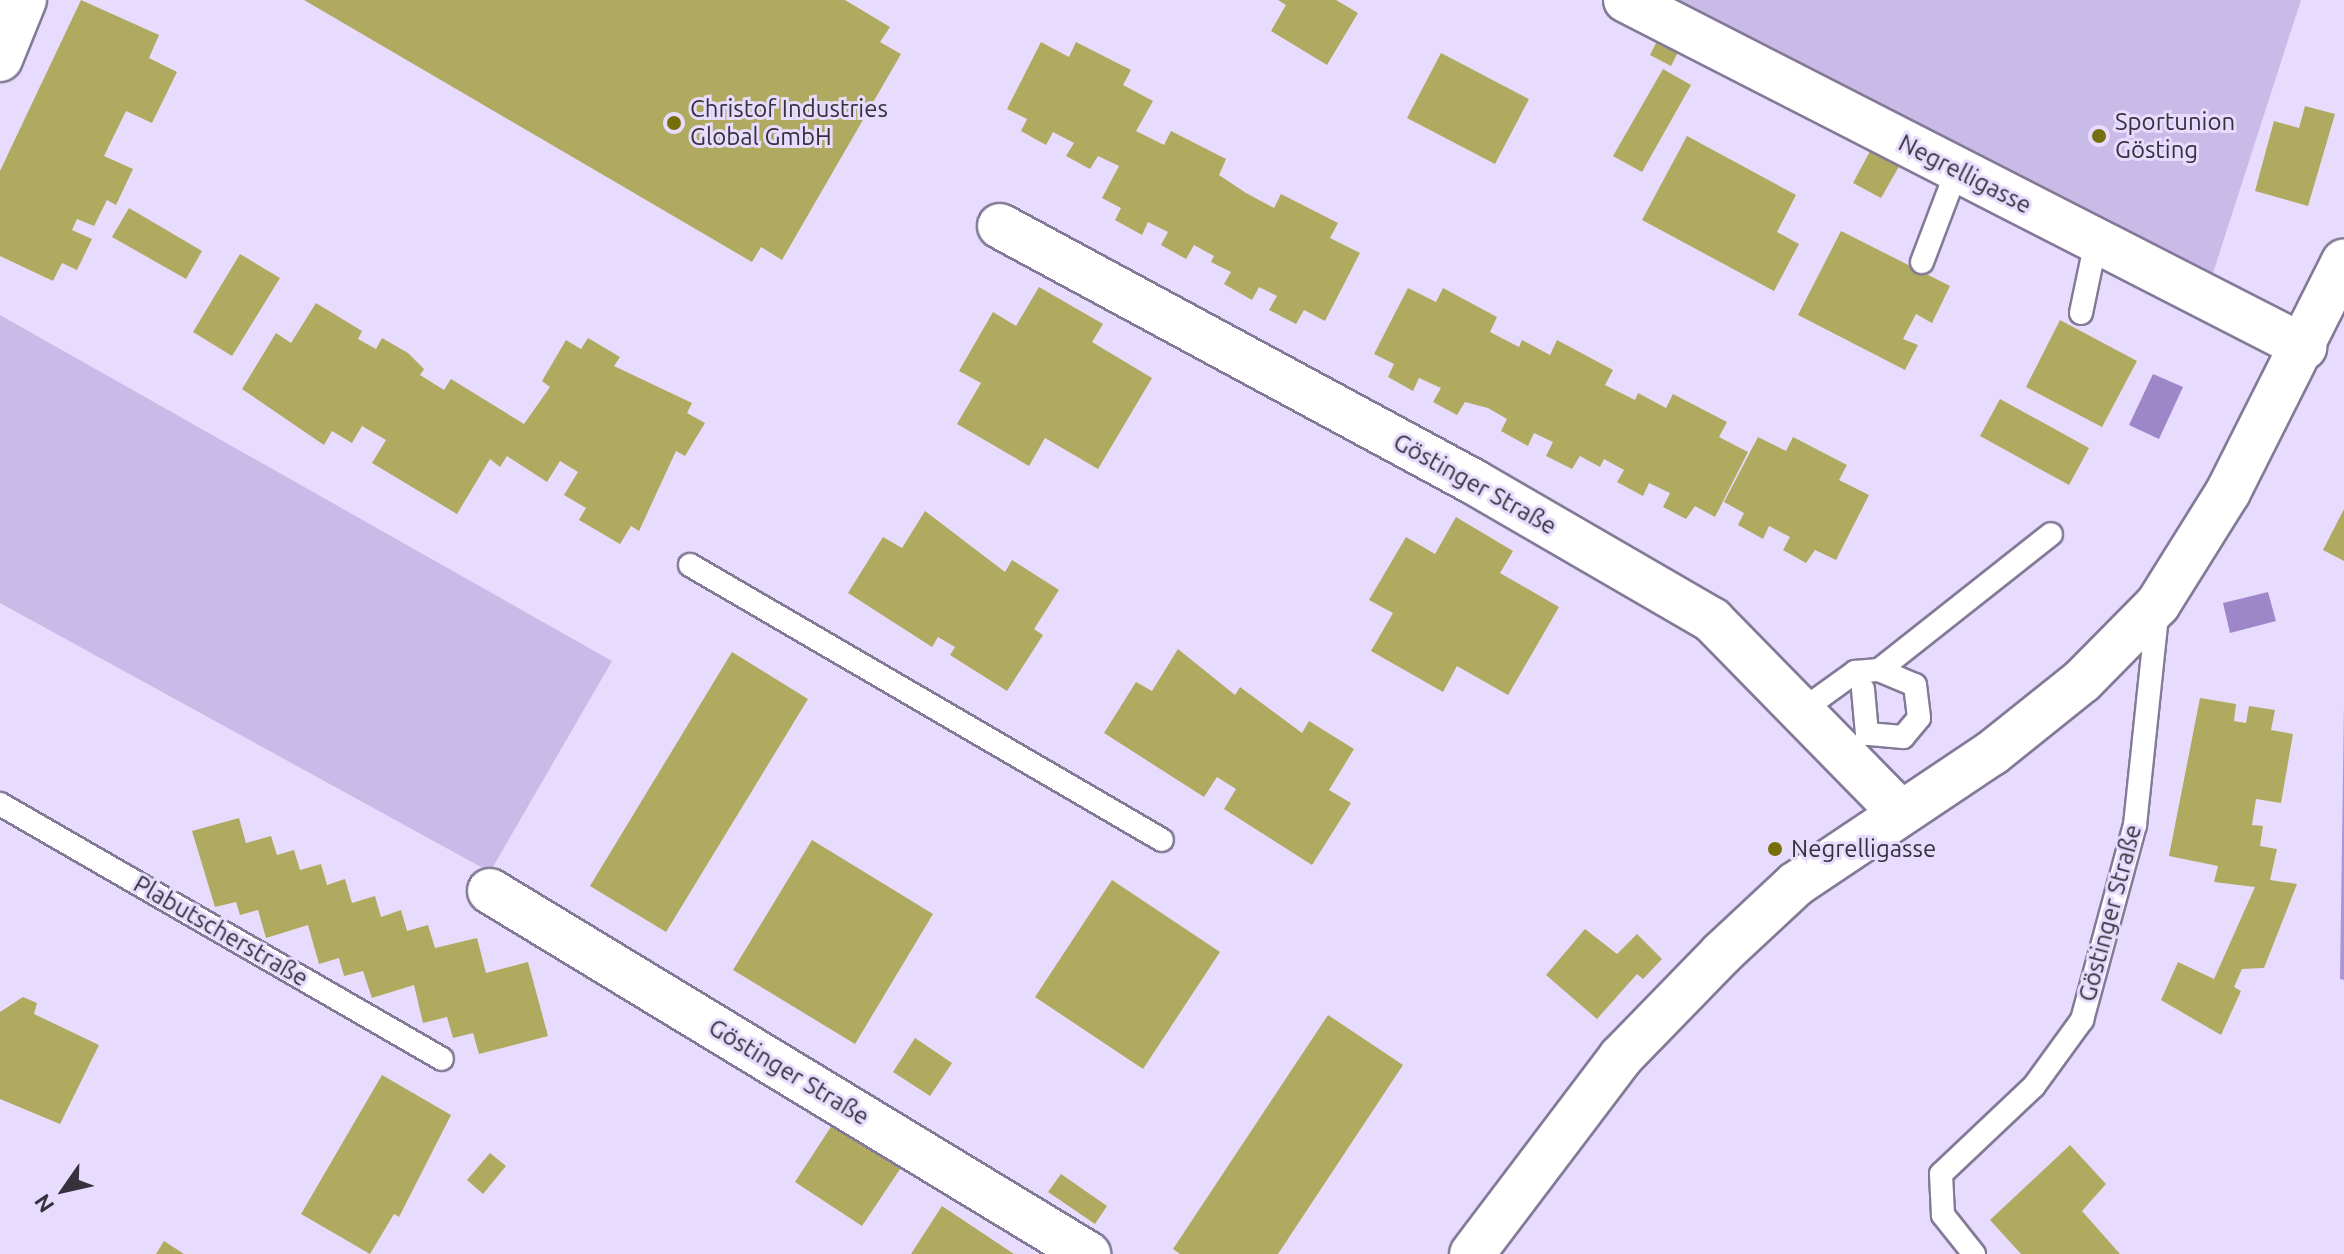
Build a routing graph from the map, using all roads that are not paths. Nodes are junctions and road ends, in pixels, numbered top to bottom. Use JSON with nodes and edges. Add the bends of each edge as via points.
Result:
{"nodes":[{"id":1,"x":24,"y":0,"type":"edge"},
{"id":2,"x":1626,"y":0,"type":"edge"},
{"id":3,"x":0,"y":59,"type":"edge"},
{"id":4,"x":1957,"y":170,"type":"junction"},
{"id":5,"x":1000,"y":226,"type":"dead end"},
{"id":6,"x":2096,"y":241,"type":"junction"},
{"id":7,"x":2344,"y":261,"type":"edge"},
{"id":8,"x":1922,"y":262,"type":"dead end"},
{"id":9,"x":2081,"y":313,"type":"dead end"},
{"id":10,"x":2304,"y":347,"type":"junction"},
{"id":11,"x":2051,"y":534,"type":"dead end"},
{"id":12,"x":690,"y":565,"type":"dead end"},
{"id":13,"x":2158,"y":604,"type":"junction"},
{"id":14,"x":1879,"y":670,"type":"junction"},
{"id":15,"x":1863,"y":689,"type":"dead end"},
{"id":16,"x":1801,"y":711,"type":"junction"},
{"id":17,"x":0,"y":804,"type":"edge"},
{"id":18,"x":1898,"y":810,"type":"junction"},
{"id":19,"x":1162,"y":840,"type":"dead end"},
{"id":20,"x":490,"y":891,"type":"dead end"},
{"id":21,"x":442,"y":1059,"type":"dead end"},
{"id":22,"x":1088,"y":1254,"type":"edge"},
{"id":23,"x":1472,"y":1254,"type":"edge"},
{"id":24,"x":1974,"y":1254,"type":"edge"}],
"edges":[{"from":1,"to":3,"type":"street"},
{"from":2,"to":4,"type":"street","name":"Negrelligasse"},
{"from":4,"to":6,"type":"street","name":"Negrelligasse"},
{"from":4,"to":8,"type":"lane"},
{"from":5,"to":16,"type":"street","name":"Göstinger Straße","via":[[1712,620]]},
{"from":6,"to":9,"type":"lane"},
{"from":6,"to":10,"type":"street","name":"Negrelligasse"},
{"from":7,"to":10,"type":"street","name":"Göstinger Straße"},
{"from":10,"to":13,"type":"street","name":"Göstinger Straße","via":[[2228,492]]},
{"from":11,"to":14,"type":"lane"},
{"from":12,"to":19,"type":"lane"},
{"from":13,"to":18,"type":"street","name":"Göstinger Straße","via":[[2026,726]]},
{"from":13,"to":24,"type":"lane","name":"Göstinger Straße","via":[[2135,825],[2082,1020],[2034,1086],[1941,1174],[1943,1215]]},
{"from":14,"to":15,"type":"lane","via":[[1915,685],[1919,718],[1903,737],[1867,734]]},
{"from":14,"to":16,"type":"lane","via":[[1855,672]]},
{"from":16,"to":18,"type":"street","name":"Göstinger Straße"},
{"from":17,"to":21,"type":"lane","name":"Plabutscherstraße"},
{"from":18,"to":23,"type":"street","name":"Göstinger Straße","via":[[1796,884],[1621,1057]]},
{"from":20,"to":22,"type":"street","name":"Göstinger Straße"}]}
